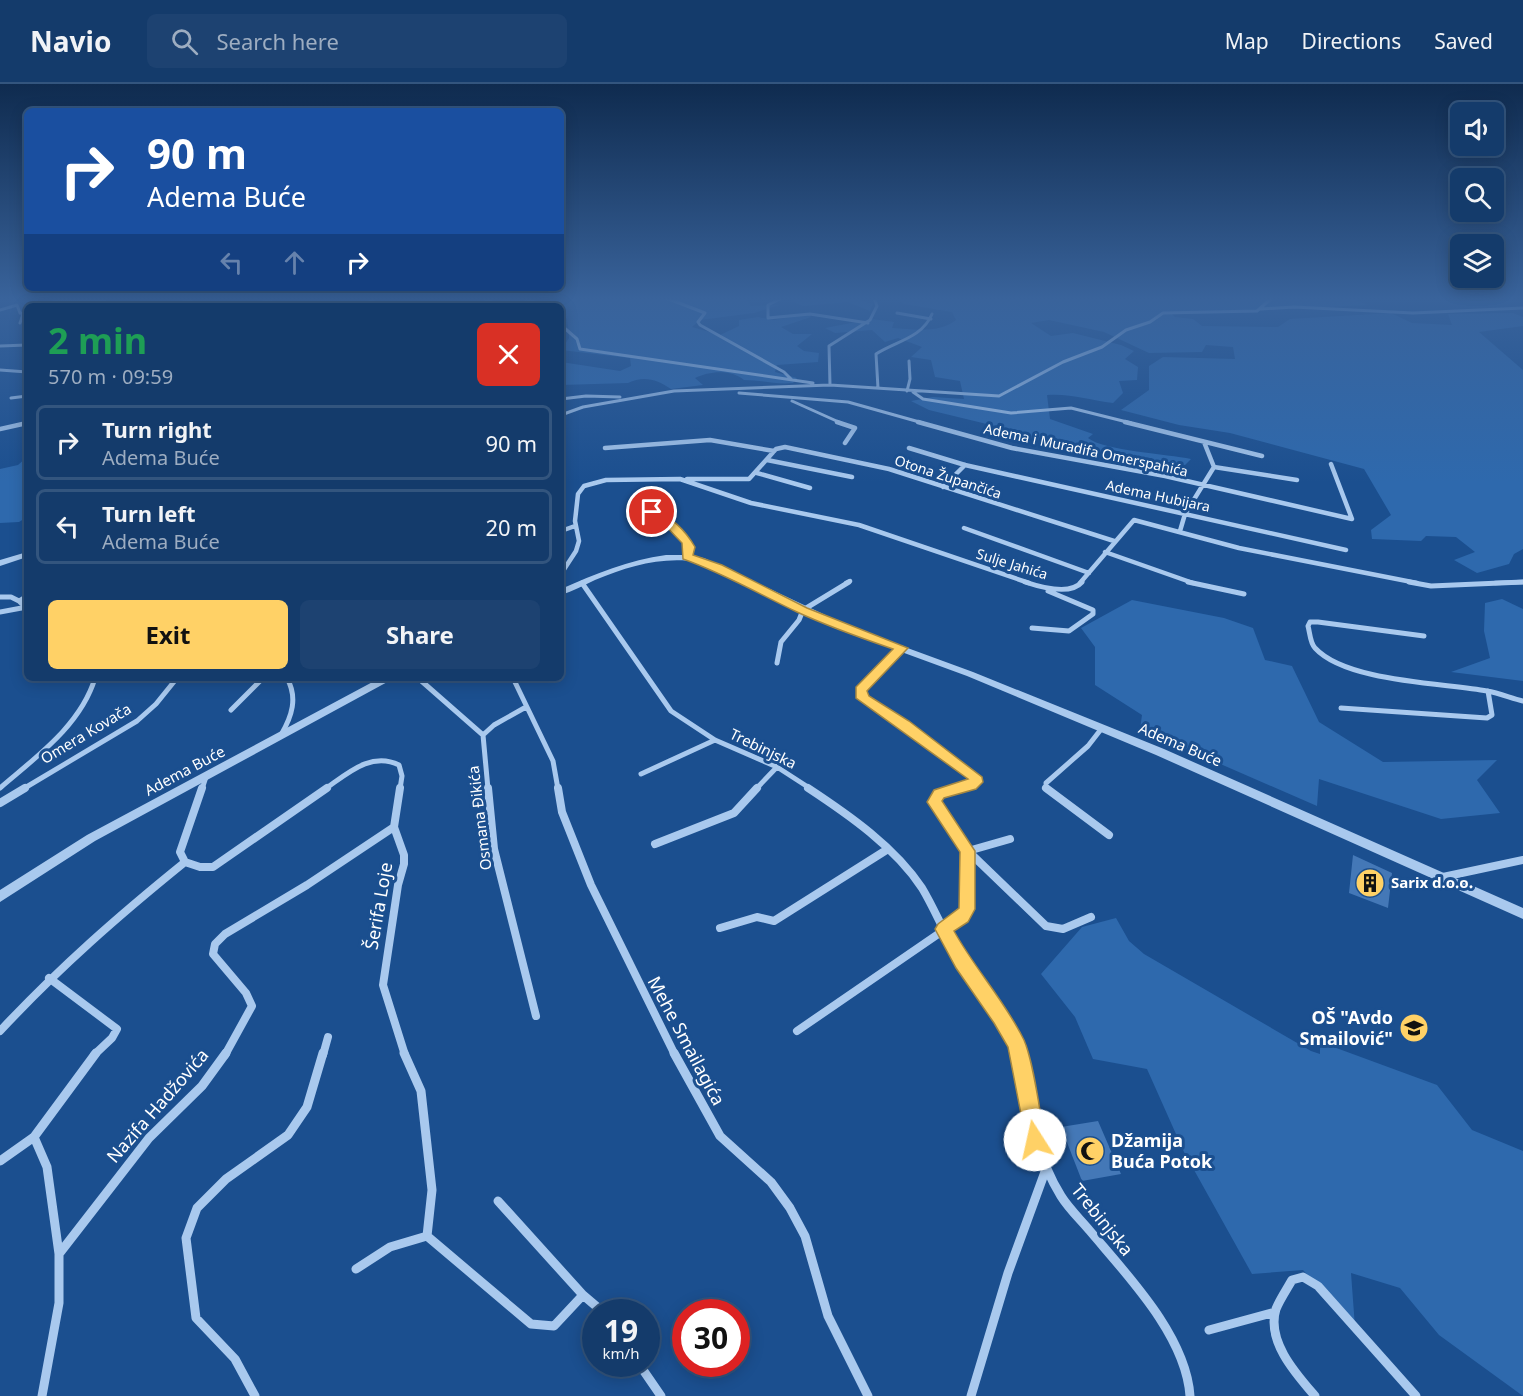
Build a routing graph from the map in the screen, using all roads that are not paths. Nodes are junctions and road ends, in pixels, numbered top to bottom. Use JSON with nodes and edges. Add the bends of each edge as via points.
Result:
{"nodes":[{"id":1,"x":645,"y":359,"type":"edge"},
{"id":2,"x":761,"y":359,"type":"edge"},
{"id":3,"x":828,"y":359,"type":"edge"},
{"id":4,"x":876,"y":359,"type":"edge"},
{"id":5,"x":1072,"y":359,"type":"edge"},
{"id":6,"x":909,"y":361,"type":"dead end"},
{"id":7,"x":0,"y":370,"type":"edge"},
{"id":8,"x":24,"y":372,"type":"edge"},
{"id":9,"x":792,"y":380,"type":"junction"},
{"id":10,"x":827,"y":385,"type":"junction"},
{"id":11,"x":878,"y":388,"type":"junction"},
{"id":12,"x":729,"y":391,"type":"junction"},
{"id":13,"x":910,"y":391,"type":"junction"},
{"id":14,"x":24,"y":396,"type":"edge"},
{"id":15,"x":11,"y":398,"type":"dead end"},
{"id":16,"x":629,"y":398,"type":"junction"},
{"id":17,"x":564,"y":399,"type":"edge"},
{"id":18,"x":789,"y":399,"type":"junction"},
{"id":19,"x":564,"y":414,"type":"edge"},
{"id":20,"x":24,"y":424,"type":"edge"},
{"id":21,"x":1,"y":428,"type":"edge"},
{"id":22,"x":1204,"y":442,"type":"junction"},
{"id":23,"x":845,"y":443,"type":"dead end"},
{"id":24,"x":605,"y":448,"type":"dead end"},
{"id":25,"x":909,"y":448,"type":"dead end"},
{"id":26,"x":774,"y":451,"type":"junction"},
{"id":27,"x":1262,"y":456,"type":"dead end"},
{"id":28,"x":767,"y":460,"type":"junction"},
{"id":29,"x":1331,"y":464,"type":"dead end"},
{"id":30,"x":965,"y":465,"type":"junction"},
{"id":31,"x":1214,"y":467,"type":"junction"},
{"id":32,"x":757,"y":473,"type":"junction"},
{"id":33,"x":852,"y":477,"type":"dead end"},
{"id":34,"x":680,"y":479,"type":"junction"},
{"id":35,"x":1297,"y":480,"type":"dead end"},
{"id":36,"x":943,"y":486,"type":"junction"},
{"id":37,"x":1204,"y":486,"type":"junction"},
{"id":38,"x":810,"y":488,"type":"dead end"},
{"id":39,"x":1185,"y":514,"type":"junction"},
{"id":40,"x":630,"y":516,"type":"dead end"},
{"id":41,"x":575,"y":526,"type":"junction"},
{"id":42,"x":964,"y":528,"type":"dead end"},
{"id":43,"x":564,"y":530,"type":"edge"},
{"id":44,"x":1180,"y":531,"type":"junction"},
{"id":45,"x":1114,"y":541,"type":"junction"},
{"id":46,"x":1346,"y":550,"type":"dead end"},
{"id":47,"x":1105,"y":552,"type":"junction"},
{"id":48,"x":24,"y":555,"type":"edge"},
{"id":49,"x":687,"y":556,"type":"junction"},
{"id":50,"x":0,"y":562,"type":"edge"},
{"id":51,"x":564,"y":569,"type":"edge"},
{"id":52,"x":1089,"y":573,"type":"junction"},
{"id":53,"x":850,"y":581,"type":"dead end"},
{"id":54,"x":1523,"y":582,"type":"edge"},
{"id":55,"x":582,"y":584,"type":"junction"},
{"id":56,"x":1043,"y":587,"type":"junction"},
{"id":57,"x":564,"y":588,"type":"edge"},
{"id":58,"x":1244,"y":594,"type":"dead end"},
{"id":59,"x":0,"y":597,"type":"edge"},
{"id":60,"x":24,"y":598,"type":"edge"},
{"id":61,"x":19,"y":601,"type":"junction"},
{"id":62,"x":24,"y":605,"type":"edge"},
{"id":63,"x":24,"y":608,"type":"edge"},
{"id":64,"x":802,"y":610,"type":"junction"},
{"id":65,"x":0,"y":612,"type":"edge"},
{"id":66,"x":1032,"y":628,"type":"dead end"},
{"id":67,"x":1424,"y":636,"type":"dead end"},
{"id":68,"x":902,"y":648,"type":"junction"},
{"id":69,"x":777,"y":663,"type":"dead end"},
{"id":70,"x":94,"y":681,"type":"edge"},
{"id":71,"x":175,"y":681,"type":"edge"},
{"id":72,"x":260,"y":681,"type":"edge"},
{"id":73,"x":289,"y":681,"type":"edge"},
{"id":74,"x":382,"y":681,"type":"edge"},
{"id":75,"x":421,"y":681,"type":"edge"},
{"id":76,"x":514,"y":681,"type":"edge"},
{"id":77,"x":1488,"y":691,"type":"junction"},
{"id":78,"x":1523,"y":701,"type":"edge"},
{"id":79,"x":526,"y":707,"type":"junction"},
{"id":80,"x":1341,"y":708,"type":"dead end"},
{"id":81,"x":231,"y":710,"type":"dead end"},
{"id":82,"x":1102,"y":728,"type":"junction"},
{"id":83,"x":483,"y":735,"type":"junction"},
{"id":84,"x":280,"y":736,"type":"junction"},
{"id":85,"x":715,"y":740,"type":"junction"},
{"id":86,"x":777,"y":767,"type":"junction"},
{"id":87,"x":641,"y":774,"type":"dead end"},
{"id":88,"x":206,"y":777,"type":"junction"},
{"id":89,"x":0,"y":788,"type":"edge"},
{"id":90,"x":0,"y":803,"type":"edge"},
{"id":91,"x":394,"y":827,"type":"junction"},
{"id":92,"x":1109,"y":835,"type":"dead end"},
{"id":93,"x":1010,"y":839,"type":"dead end"},
{"id":94,"x":655,"y":844,"type":"dead end"},
{"id":95,"x":888,"y":849,"type":"junction"},
{"id":96,"x":968,"y":851,"type":"junction"},
{"id":97,"x":1523,"y":860,"type":"edge"},
{"id":98,"x":185,"y":862,"type":"junction"},
{"id":99,"x":1443,"y":877,"type":"junction"},
{"id":100,"x":0,"y":897,"type":"edge"},
{"id":101,"x":1523,"y":914,"type":"edge"},
{"id":102,"x":1091,"y":917,"type":"dead end"},
{"id":103,"x":720,"y":928,"type":"dead end"},
{"id":104,"x":944,"y":929,"type":"junction"},
{"id":105,"x":49,"y":978,"type":"junction"},
{"id":106,"x":536,"y":1016,"type":"dead end"},
{"id":107,"x":0,"y":1031,"type":"edge"},
{"id":108,"x":797,"y":1031,"type":"dead end"},
{"id":109,"x":328,"y":1037,"type":"dead end"},
{"id":110,"x":34,"y":1137,"type":"junction"},
{"id":111,"x":0,"y":1161,"type":"edge"},
{"id":112,"x":1046,"y":1169,"type":"junction"},
{"id":113,"x":498,"y":1201,"type":"dead end"},
{"id":114,"x":427,"y":1236,"type":"junction"},
{"id":115,"x":59,"y":1254,"type":"junction"},
{"id":116,"x":356,"y":1269,"type":"dead end"},
{"id":117,"x":584,"y":1295,"type":"junction"},
{"id":118,"x":588,"y":1299,"type":"edge"},
{"id":119,"x":1275,"y":1312,"type":"junction"},
{"id":120,"x":1209,"y":1330,"type":"dead end"},
{"id":121,"x":648,"y":1377,"type":"edge"},
{"id":122,"x":42,"y":1396,"type":"edge"},
{"id":123,"x":255,"y":1396,"type":"edge"},
{"id":124,"x":661,"y":1396,"type":"edge"},
{"id":125,"x":868,"y":1396,"type":"edge"},
{"id":126,"x":971,"y":1396,"type":"edge"},
{"id":127,"x":1190,"y":1396,"type":"edge"},
{"id":128,"x":1315,"y":1396,"type":"edge"},
{"id":129,"x":1416,"y":1396,"type":"edge"}],
"edges":[{"from":1,"to":9,"type":"street"},
{"from":2,"to":9,"type":"street"},
{"from":3,"to":10,"type":"street"},
{"from":4,"to":11,"type":"street"},
{"from":5,"to":13,"type":"street","via":[[1003,394]]},
{"from":6,"to":13,"type":"street"},
{"from":7,"to":8,"type":"street"},
{"from":9,"to":10,"type":"street"},
{"from":10,"to":11,"type":"street"},
{"from":10,"to":12,"type":"street"},
{"from":11,"to":13,"type":"street"},
{"from":12,"to":16,"type":"street","via":[[674,391]]},
{"from":12,"to":18,"type":"street","name":"Adema i Muradifa Omerspahića"},
{"from":13,"to":22,"type":"street","via":[[923,399],[1011,413],[1071,408]]},
{"from":14,"to":15,"type":"street"},
{"from":16,"to":17,"type":"street"},
{"from":16,"to":19,"type":"street"},
{"from":18,"to":23,"type":"street","name":"Adema i Muradifa Omerspahića","via":[[855,428]]},
{"from":18,"to":37,"type":"street","name":"Adema i Muradifa Omerspahića","via":[[848,402],[1012,448]]},
{"from":20,"to":21,"type":"street"},
{"from":22,"to":27,"type":"street"},
{"from":22,"to":31,"type":"street","name":"Adema i Muradifa Omerspahića"},
{"from":24,"to":26,"type":"street","name":"Otona Župančića","via":[[710,440]]},
{"from":25,"to":30,"type":"street","name":"Adema Hubijara"},
{"from":26,"to":28,"type":"street"},
{"from":26,"to":36,"type":"street","name":"Otona Župančića","via":[[785,447],[880,466]]},
{"from":28,"to":32,"type":"street"},
{"from":28,"to":33,"type":"street"},
{"from":29,"to":37,"type":"street","name":"Adema i Muradifa Omerspahića","via":[[1352,519]]},
{"from":30,"to":36,"type":"street"},
{"from":30,"to":39,"type":"street","name":"Adema Hubijara"},
{"from":31,"to":35,"type":"street"},
{"from":31,"to":37,"type":"street","name":"Adema i Muradifa Omerspahića"},
{"from":32,"to":34,"type":"street","via":[[744,481]]},
{"from":32,"to":38,"type":"street"},
{"from":34,"to":41,"type":"street","name":"Sulje Jahića","via":[[588,483],[578,494]]},
{"from":34,"to":56,"type":"street","name":"Sulje Jahića","via":[[751,503],[859,525]]},
{"from":36,"to":45,"type":"street","name":"Otona Župančića"},
{"from":37,"to":39,"type":"street","name":"Adema i Muradifa Omerspahića"},
{"from":39,"to":44,"type":"street","name":"Adema i Muradifa Omerspahića"},
{"from":39,"to":46,"type":"street","name":"Adema Hubijara"},
{"from":40,"to":49,"type":"street","via":[[652,512],[662,516],[686,542]]},
{"from":41,"to":43,"type":"street"},
{"from":41,"to":51,"type":"street","name":"Sulje Jahića","via":[[579,541]]},
{"from":42,"to":52,"type":"street"},
{"from":44,"to":45,"type":"street","name":"Sulje Jahića","via":[[1134,520]]},
{"from":44,"to":54,"type":"street","name":"Sulje Jahića","via":[[1239,548],[1431,586]]},
{"from":45,"to":47,"type":"street","name":"Sulje Jahića"},
{"from":47,"to":52,"type":"street","name":"Sulje Jahića"},
{"from":47,"to":58,"type":"street","via":[[1192,583]]},
{"from":48,"to":50,"type":"street"},
{"from":49,"to":55,"type":"street","name":"Adema Buće","via":[[647,560]]},
{"from":49,"to":64,"type":"street","name":"Adema Buće","via":[[718,567]]},
{"from":52,"to":56,"type":"street","name":"Sulje Jahića","via":[[1069,590]]},
{"from":53,"to":64,"type":"street"},
{"from":55,"to":57,"type":"street","name":"Adema Buće"},
{"from":55,"to":85,"type":"street","name":"Trebinjska","via":[[671,711]]},
{"from":56,"to":66,"type":"street","via":[[1087,606],[1093,614],[1069,631]]},
{"from":59,"to":61,"type":"street"},
{"from":60,"to":61,"type":"street"},
{"from":61,"to":62,"type":"street"},
{"from":63,"to":65,"type":"street"},
{"from":64,"to":68,"type":"street","name":"Adema Buće"},
{"from":64,"to":69,"type":"street","via":[[782,642]]},
{"from":67,"to":77,"type":"street","via":[[1318,622],[1308,626],[1313,646],[1325,656],[1352,667],[1402,682]]},
{"from":68,"to":82,"type":"street","name":"Adema Buće"},
{"from":68,"to":96,"type":"street","via":[[861,690],[862,698],[975,777],[976,782],[939,794],[934,802]]},
{"from":70,"to":89,"type":"street","via":[[80,711]]},
{"from":71,"to":90,"type":"street","name":"Omera Kovača","via":[[137,721]]},
{"from":72,"to":81,"type":"street"},
{"from":73,"to":84,"type":"street","via":[[294,687],[294,708]]},
{"from":74,"to":84,"type":"street","name":"Adema Buće"},
{"from":75,"to":83,"type":"street"},
{"from":76,"to":79,"type":"street","name":"Mehe Smailagića"},
{"from":77,"to":78,"type":"street"},
{"from":77,"to":80,"type":"street","via":[[1492,715],[1487,718]]},
{"from":79,"to":83,"type":"street"},
{"from":79,"to":125,"type":"street","name":"Mehe Smailagića","via":[[553,761],[562,812],[591,885],[667,1041],[720,1136],[771,1182],[790,1208],[805,1236],[828,1316]]},
{"from":82,"to":92,"type":"street","via":[[1045,787]]},
{"from":82,"to":99,"type":"street","name":"Adema Buće"},
{"from":83,"to":106,"type":"street","name":"Osmana Đikića","via":[[494,849]]},
{"from":84,"to":88,"type":"street","name":"Adema Buće"},
{"from":85,"to":86,"type":"street","name":"Trebinjska"},
{"from":85,"to":87,"type":"street"},
{"from":86,"to":94,"type":"street","via":[[734,813]]},
{"from":86,"to":95,"type":"street","name":"Trebinjska","via":[[840,808]]},
{"from":88,"to":98,"type":"street","via":[[180,852]]},
{"from":88,"to":100,"type":"street","name":"Adema Buće","via":[[91,838]]},
{"from":91,"to":98,"type":"street","name":"Šerifa Loje","via":[[402,776],[399,765],[390,759],[377,759],[359,766],[213,867]]},
{"from":91,"to":114,"type":"street","name":"Šerifa Loje","via":[[404,864],[383,985],[403,1051],[422,1091],[432,1190]]},
{"from":91,"to":115,"type":"street","name":"Nazifa Hadžovića","via":[[215,944],[213,954],[252,1006],[244,1026],[202,1086],[148,1138]]},
{"from":93,"to":96,"type":"street"},
{"from":95,"to":103,"type":"street","via":[[774,921],[757,917]]},
{"from":95,"to":104,"type":"street","name":"Trebinjska","via":[[921,887]]},
{"from":96,"to":102,"type":"street","via":[[1046,926],[1056,931],[1068,930]]},
{"from":96,"to":104,"type":"street","via":[[967,909],[963,917]]},
{"from":97,"to":99,"type":"street"},
{"from":98,"to":105,"type":"street","via":[[106,925]]},
{"from":99,"to":101,"type":"street","name":"Adema Buće"},
{"from":104,"to":108,"type":"street"},
{"from":104,"to":112,"type":"street","name":"Trebinjska","via":[[1016,1045],[1035,1140]]},
{"from":105,"to":107,"type":"street"},
{"from":105,"to":110,"type":"street","via":[[117,1029]]},
{"from":109,"to":123,"type":"street","via":[[307,1107],[288,1135],[226,1179],[197,1208],[186,1238],[196,1318],[235,1359]]},
{"from":110,"to":111,"type":"street"},
{"from":110,"to":115,"type":"street","via":[[46,1167]]},
{"from":112,"to":126,"type":"street","via":[[1008,1273]]},
{"from":112,"to":127,"type":"street","name":"Trebinjska","via":[[1062,1198],[1129,1277],[1170,1334],[1189,1380]]},
{"from":113,"to":117,"type":"street"},
{"from":114,"to":116,"type":"street","via":[[390,1247]]},
{"from":114,"to":117,"type":"street","via":[[531,1324],[554,1326]]},
{"from":115,"to":122,"type":"street","via":[[59,1303]]},
{"from":117,"to":118,"type":"street"},
{"from":119,"to":120,"type":"street"},
{"from":119,"to":128,"type":"street","via":[[1274,1329],[1285,1356]]},
{"from":119,"to":129,"type":"street","via":[[1292,1280],[1303,1277],[1318,1286]]},
{"from":121,"to":124,"type":"street"}]}
